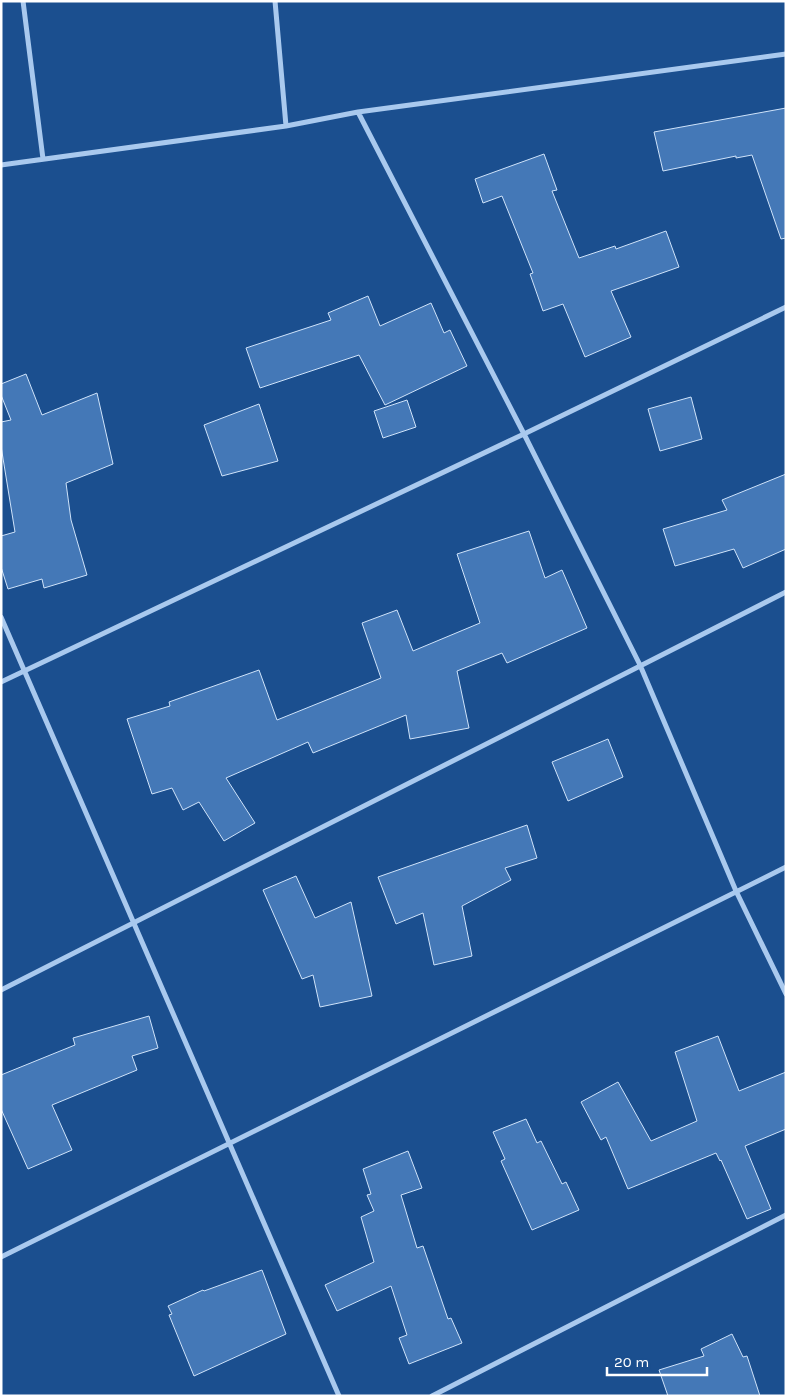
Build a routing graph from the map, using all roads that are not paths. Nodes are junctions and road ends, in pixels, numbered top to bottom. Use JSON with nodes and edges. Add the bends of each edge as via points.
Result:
{"nodes":[{"id":1,"x":24,"y":1,"type":"edge"},
{"id":2,"x":275,"y":1,"type":"edge"},
{"id":3,"x":786,"y":54,"type":"edge"},
{"id":4,"x":358,"y":112,"type":"junction"},
{"id":5,"x":286,"y":126,"type":"junction"},
{"id":6,"x":43,"y":159,"type":"junction"},
{"id":7,"x":1,"y":165,"type":"edge"},
{"id":8,"x":786,"y":307,"type":"edge"},
{"id":9,"x":524,"y":434,"type":"junction"},
{"id":10,"x":786,"y":592,"type":"edge"},
{"id":11,"x":1,"y":617,"type":"edge"},
{"id":12,"x":640,"y":665,"type":"junction"},
{"id":13,"x":25,"y":671,"type":"junction"},
{"id":14,"x":1,"y":682,"type":"edge"},
{"id":15,"x":786,"y":867,"type":"edge"},
{"id":16,"x":736,"y":891,"type":"junction"},
{"id":17,"x":134,"y":923,"type":"junction"},
{"id":18,"x":1,"y":990,"type":"edge"},
{"id":19,"x":786,"y":994,"type":"edge"},
{"id":20,"x":230,"y":1144,"type":"junction"},
{"id":21,"x":786,"y":1215,"type":"edge"},
{"id":22,"x":1,"y":1257,"type":"edge"},
{"id":23,"x":339,"y":1396,"type":"edge"},
{"id":24,"x":432,"y":1396,"type":"edge"}],
"edges":[{"from":1,"to":6,"type":"street"},
{"from":2,"to":5,"type":"street"},
{"from":3,"to":4,"type":"street"},
{"from":4,"to":5,"type":"street"},
{"from":4,"to":9,"type":"street"},
{"from":5,"to":6,"type":"street"},
{"from":6,"to":7,"type":"street"},
{"from":8,"to":9,"type":"street"},
{"from":9,"to":12,"type":"street"},
{"from":9,"to":13,"type":"street"},
{"from":10,"to":12,"type":"street"},
{"from":11,"to":13,"type":"street"},
{"from":12,"to":16,"type":"street"},
{"from":12,"to":17,"type":"street"},
{"from":13,"to":14,"type":"street"},
{"from":13,"to":17,"type":"street"},
{"from":15,"to":16,"type":"street"},
{"from":16,"to":19,"type":"street"},
{"from":16,"to":20,"type":"street"},
{"from":17,"to":18,"type":"street"},
{"from":17,"to":20,"type":"street"},
{"from":20,"to":22,"type":"street"},
{"from":20,"to":23,"type":"street"},
{"from":21,"to":24,"type":"street"}]}
